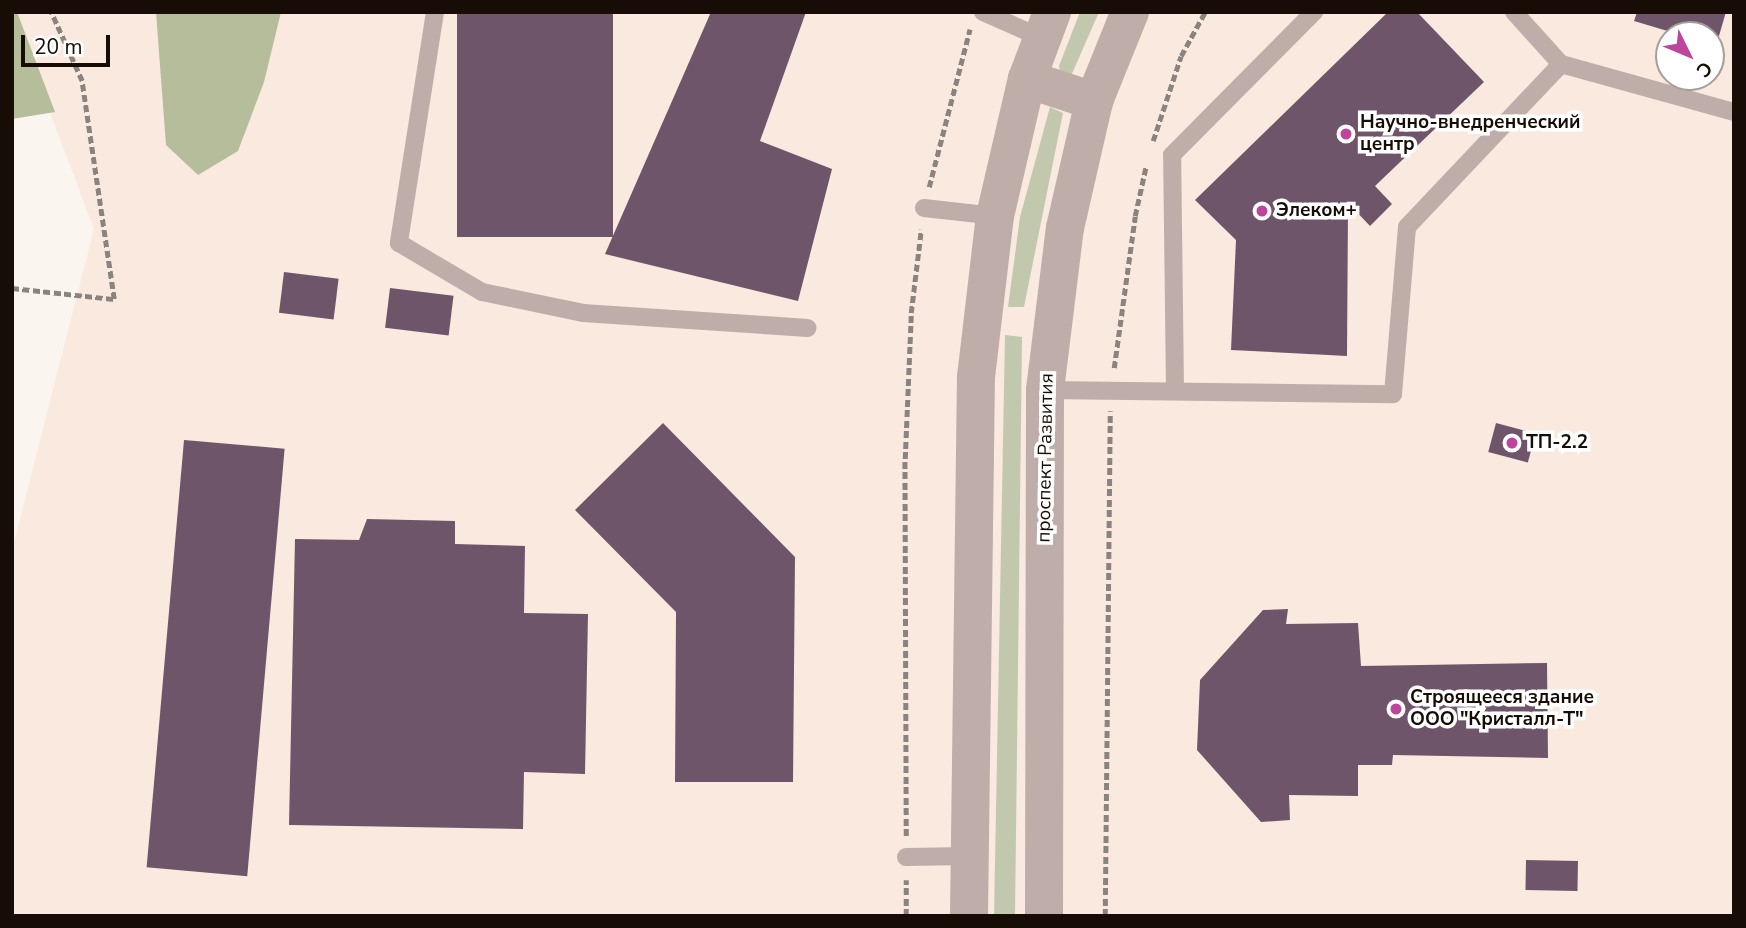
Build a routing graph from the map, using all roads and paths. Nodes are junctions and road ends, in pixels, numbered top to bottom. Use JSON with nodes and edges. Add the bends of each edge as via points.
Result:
{"nodes":[{"id":1,"x":51,"y":12,"type":"edge"},
{"id":2,"x":435,"y":12,"type":"edge"},
{"id":3,"x":1130,"y":12,"type":"edge"},
{"id":4,"x":1205,"y":12,"type":"edge"},
{"id":5,"x":1314,"y":12,"type":"edge"},
{"id":6,"x":1514,"y":12,"type":"edge"},
{"id":7,"x":979,"y":16,"type":"edge"},
{"id":8,"x":1047,"y":25,"type":"edge"},
{"id":9,"x":1561,"y":64,"type":"junction"},
{"id":10,"x":1027,"y":79,"type":"junction"},
{"id":11,"x":1094,"y":102,"type":"junction"},
{"id":12,"x":1734,"y":112,"type":"edge"},
{"id":13,"x":1151,"y":148,"type":"dead end"},
{"id":14,"x":1147,"y":162,"type":"dead end"},
{"id":15,"x":923,"y":208,"type":"junction"},
{"id":16,"x":995,"y":216,"type":"junction"},
{"id":17,"x":12,"y":288,"type":"edge"},
{"id":18,"x":807,"y":328,"type":"dead end"},
{"id":19,"x":1045,"y":390,"type":"junction"},
{"id":20,"x":1110,"y":390,"type":"junction"},
{"id":21,"x":1175,"y":390,"type":"junction"},
{"id":22,"x":969,"y":856,"type":"junction"},
{"id":23,"x":906,"y":857,"type":"junction"},
{"id":24,"x":905,"y":916,"type":"edge"},
{"id":25,"x":969,"y":916,"type":"edge"},
{"id":26,"x":1044,"y":916,"type":"edge"},
{"id":27,"x":1105,"y":916,"type":"edge"}],
"edges":[{"from":1,"to":17,"type":"path","via":[[82,81],[114,299]]},
{"from":2,"to":18,"type":"lane","via":[[399,243],[482,292],[583,313]]},
{"from":3,"to":11,"type":"street","name":"проспект Развития"},
{"from":4,"to":13,"type":"path","via":[[1181,56]]},
{"from":5,"to":21,"type":"lane","via":[[1172,155]]},
{"from":6,"to":9,"type":"lane"},
{"from":7,"to":8,"type":"lane"},
{"from":7,"to":15,"type":"path"},
{"from":8,"to":10,"type":"street"},
{"from":9,"to":12,"type":"lane"},
{"from":9,"to":21,"type":"lane","via":[[1407,227],[1393,394]]},
{"from":10,"to":11,"type":"street"},
{"from":10,"to":16,"type":"street"},
{"from":11,"to":19,"type":"street","name":"проспект Развития","via":[[1065,228]]},
{"from":14,"to":20,"type":"path"},
{"from":15,"to":16,"type":"lane"},
{"from":15,"to":23,"type":"path","via":[[911,313],[905,459]]},
{"from":16,"to":22,"type":"street","via":[[976,377]]},
{"from":19,"to":20,"type":"lane"},
{"from":19,"to":26,"type":"street","name":"проспект Развития"},
{"from":20,"to":21,"type":"lane"},
{"from":20,"to":27,"type":"path"},
{"from":22,"to":23,"type":"lane"},
{"from":22,"to":25,"type":"street"},
{"from":23,"to":24,"type":"path"}]}
